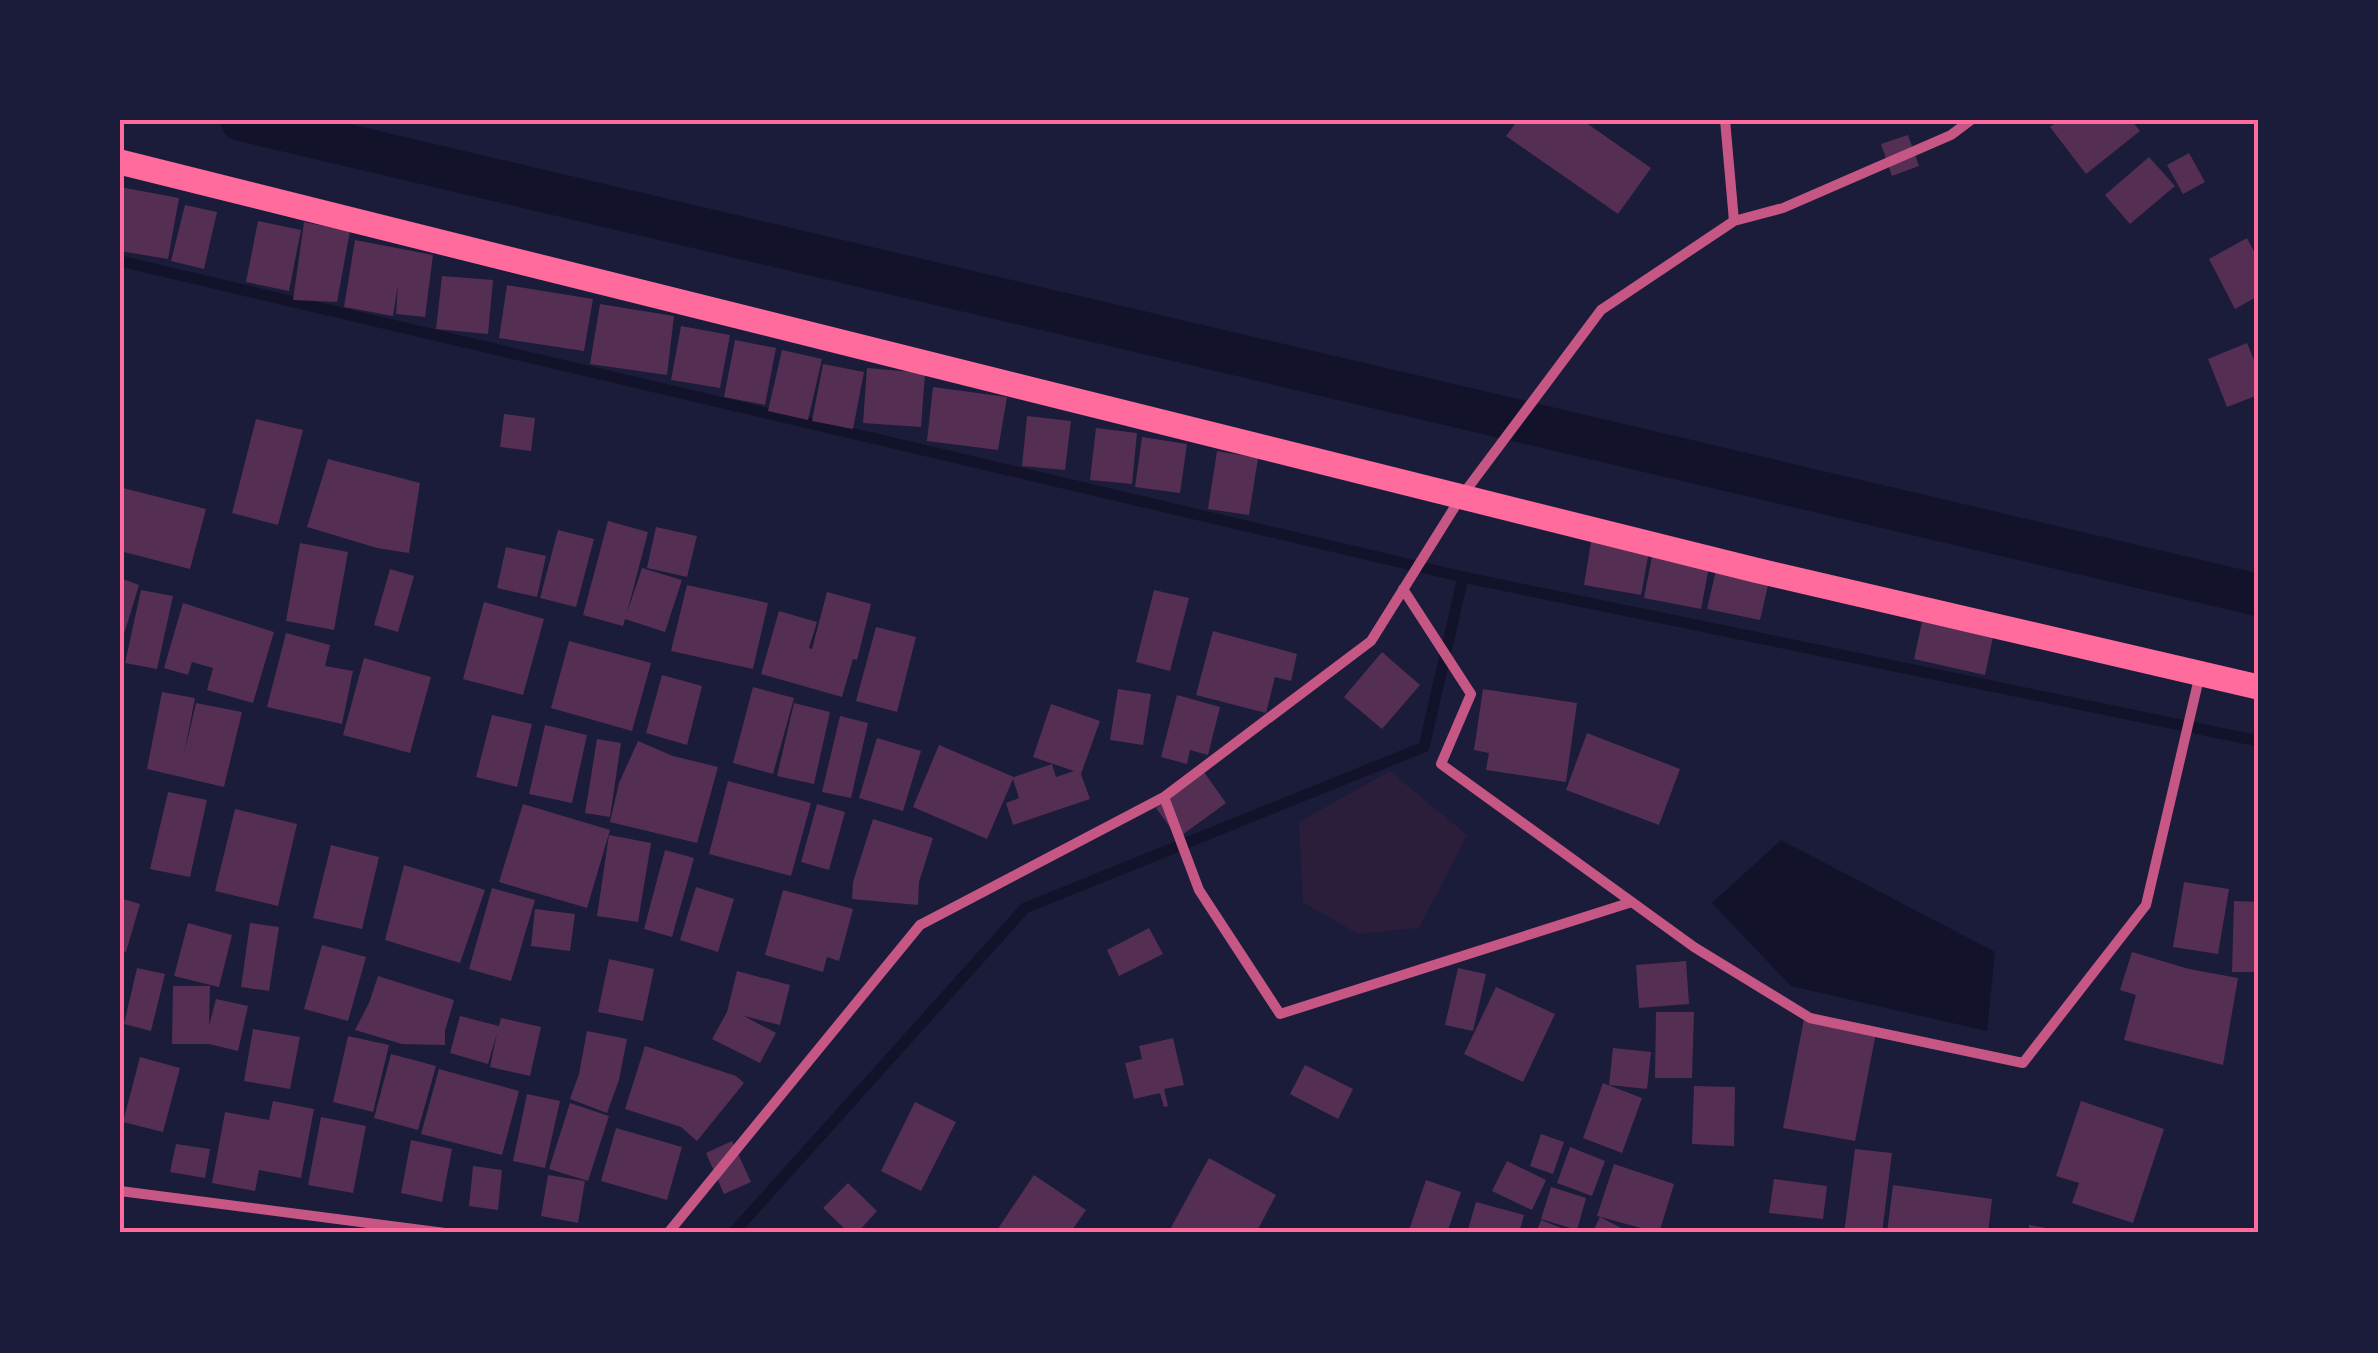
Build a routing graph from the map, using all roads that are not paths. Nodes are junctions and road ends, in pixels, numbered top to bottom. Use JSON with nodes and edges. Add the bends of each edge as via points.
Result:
{"nodes":[{"id":1,"x":1724,"y":120,"type":"edge"},
{"id":2,"x":1972,"y":120,"type":"edge"},
{"id":3,"x":120,"y":162,"type":"edge"},
{"id":4,"x":1734,"y":222,"type":"junction"},
{"id":5,"x":1462,"y":496,"type":"junction"},
{"id":6,"x":1404,"y":588,"type":"junction"},
{"id":7,"x":2200,"y":674,"type":"junction"},
{"id":8,"x":2258,"y":687,"type":"edge"},
{"id":9,"x":1164,"y":798,"type":"junction"},
{"id":10,"x":1632,"y":902,"type":"junction"},
{"id":11,"x":120,"y":1191,"type":"edge"},
{"id":12,"x":445,"y":1233,"type":"edge"},
{"id":13,"x":668,"y":1233,"type":"edge"}],
"edges":[{"from":1,"to":4,"type":"street"},
{"from":2,"to":4,"type":"street","via":[[1783,208]]},
{"from":3,"to":5,"type":"main road"},
{"from":4,"to":5,"type":"street","via":[[1601,310]]},
{"from":5,"to":6,"type":"street"},
{"from":5,"to":7,"type":"main road"},
{"from":6,"to":9,"type":"street","via":[[1371,641]]},
{"from":6,"to":10,"type":"street","via":[[1471,694],[1441,764]]},
{"from":7,"to":8,"type":"main road"},
{"from":7,"to":10,"type":"street","via":[[2146,905],[2023,1062],[1810,1018]]},
{"from":9,"to":10,"type":"street","via":[[1199,890],[1280,1014]]},
{"from":9,"to":13,"type":"street","via":[[920,925]]},
{"from":11,"to":12,"type":"street"}]}
